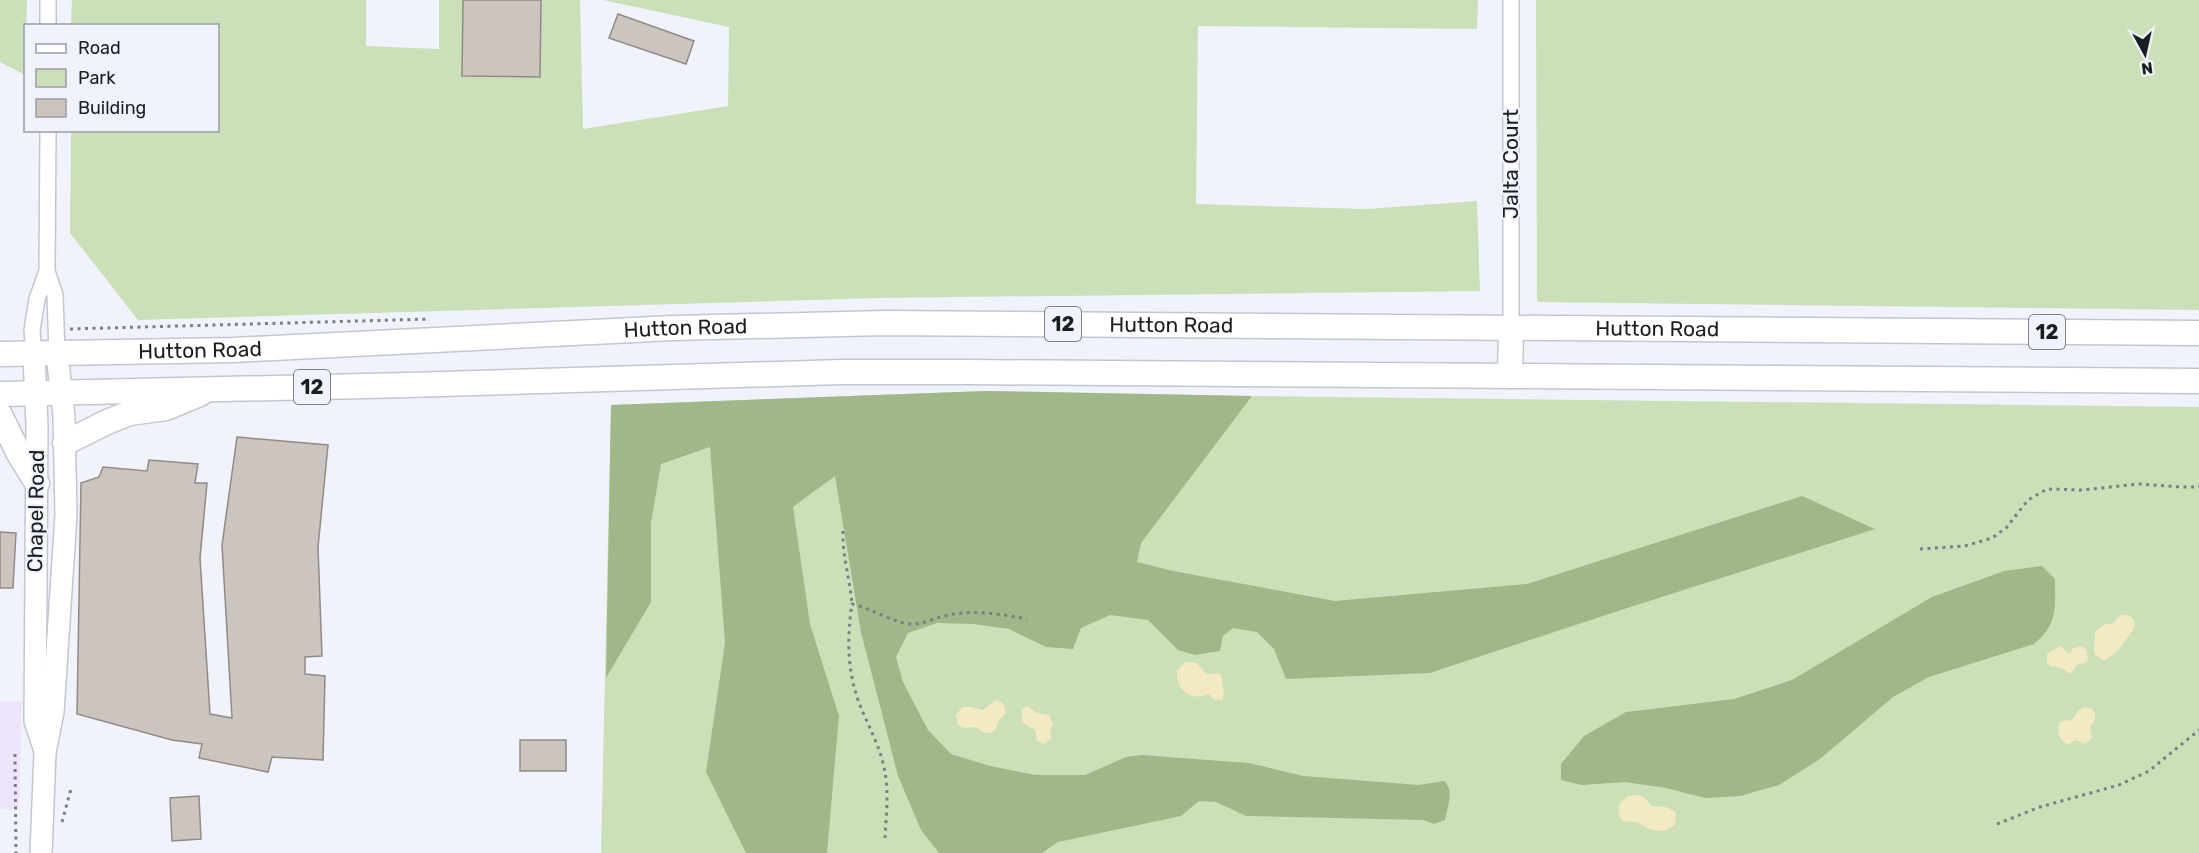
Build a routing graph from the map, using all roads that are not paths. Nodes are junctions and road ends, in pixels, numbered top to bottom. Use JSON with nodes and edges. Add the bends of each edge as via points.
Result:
{"nodes":[{"id":1,"x":48,"y":0,"type":"edge"},
{"id":2,"x":1511,"y":0,"type":"edge"},
{"id":3,"x":48,"y":24,"type":"edge"},
{"id":4,"x":48,"y":132,"type":"edge"},
{"id":5,"x":46,"y":271,"type":"junction"},
{"id":6,"x":1511,"y":327,"type":"junction"},
{"id":7,"x":2199,"y":333,"type":"edge"},
{"id":8,"x":0,"y":354,"type":"edge"},
{"id":9,"x":45,"y":354,"type":"junction"},
{"id":10,"x":1510,"y":376,"type":"junction"},
{"id":11,"x":2199,"y":381,"type":"edge"},
{"id":12,"x":216,"y":388,"type":"junction"},
{"id":13,"x":36,"y":393,"type":"junction"},
{"id":14,"x":0,"y":394,"type":"edge"},
{"id":15,"x":62,"y":394,"type":"junction"},
{"id":16,"x":0,"y":415,"type":"edge"},
{"id":17,"x":65,"y":443,"type":"junction"},
{"id":18,"x":37,"y":483,"type":"junction"},
{"id":19,"x":45,"y":752,"type":"junction"},
{"id":20,"x":41,"y":853,"type":"edge"}],
"edges":[{"from":1,"to":3,"type":"street"},
{"from":2,"to":6,"type":"street","name":"Jalta Court"},
{"from":4,"to":5,"type":"street","name":"Chapel Road"},
{"from":5,"to":9,"type":"street","name":"Chapel Road","via":[[55,295]]},
{"from":5,"to":9,"type":"street","name":"Chapel Road","via":[[32,330]]},
{"from":6,"to":7,"type":"main road","name":"Hutton Road","number":"12"},
{"from":6,"to":9,"type":"main road","name":"Hutton Road","number":"12","via":[[885,323]]},
{"from":6,"to":10,"type":"main road"},
{"from":8,"to":9,"type":"main road","name":"Hutton Road","number":"12"},
{"from":9,"to":13,"type":"main road","name":"Chapel Road"},
{"from":9,"to":15,"type":"main road","name":"Chapel Road"},
{"from":10,"to":11,"type":"main road","name":"Hutton Road","number":"12"},
{"from":10,"to":12,"type":"main road","name":"Hutton Road","number":"12","via":[[842,372]]},
{"from":12,"to":15,"type":"main road","name":"Hutton Road","number":"12"},
{"from":12,"to":17,"type":"main road","via":[[166,408],[130,413]]},
{"from":13,"to":14,"type":"main road","name":"Hutton Road","number":"12"},
{"from":13,"to":15,"type":"main road","name":"Hutton Road","number":"12"},
{"from":13,"to":18,"type":"main road","name":"Chapel Road"},
{"from":15,"to":17,"type":"main road","name":"Chapel Road"},
{"from":16,"to":18,"type":"main road"},
{"from":17,"to":19,"type":"main road","name":"Chapel Road","via":[[66,515],[52,712]]},
{"from":18,"to":19,"type":"main road","name":"Chapel Road","via":[[35,721]]},
{"from":19,"to":20,"type":"main road","name":"Chapel Road"}]}
